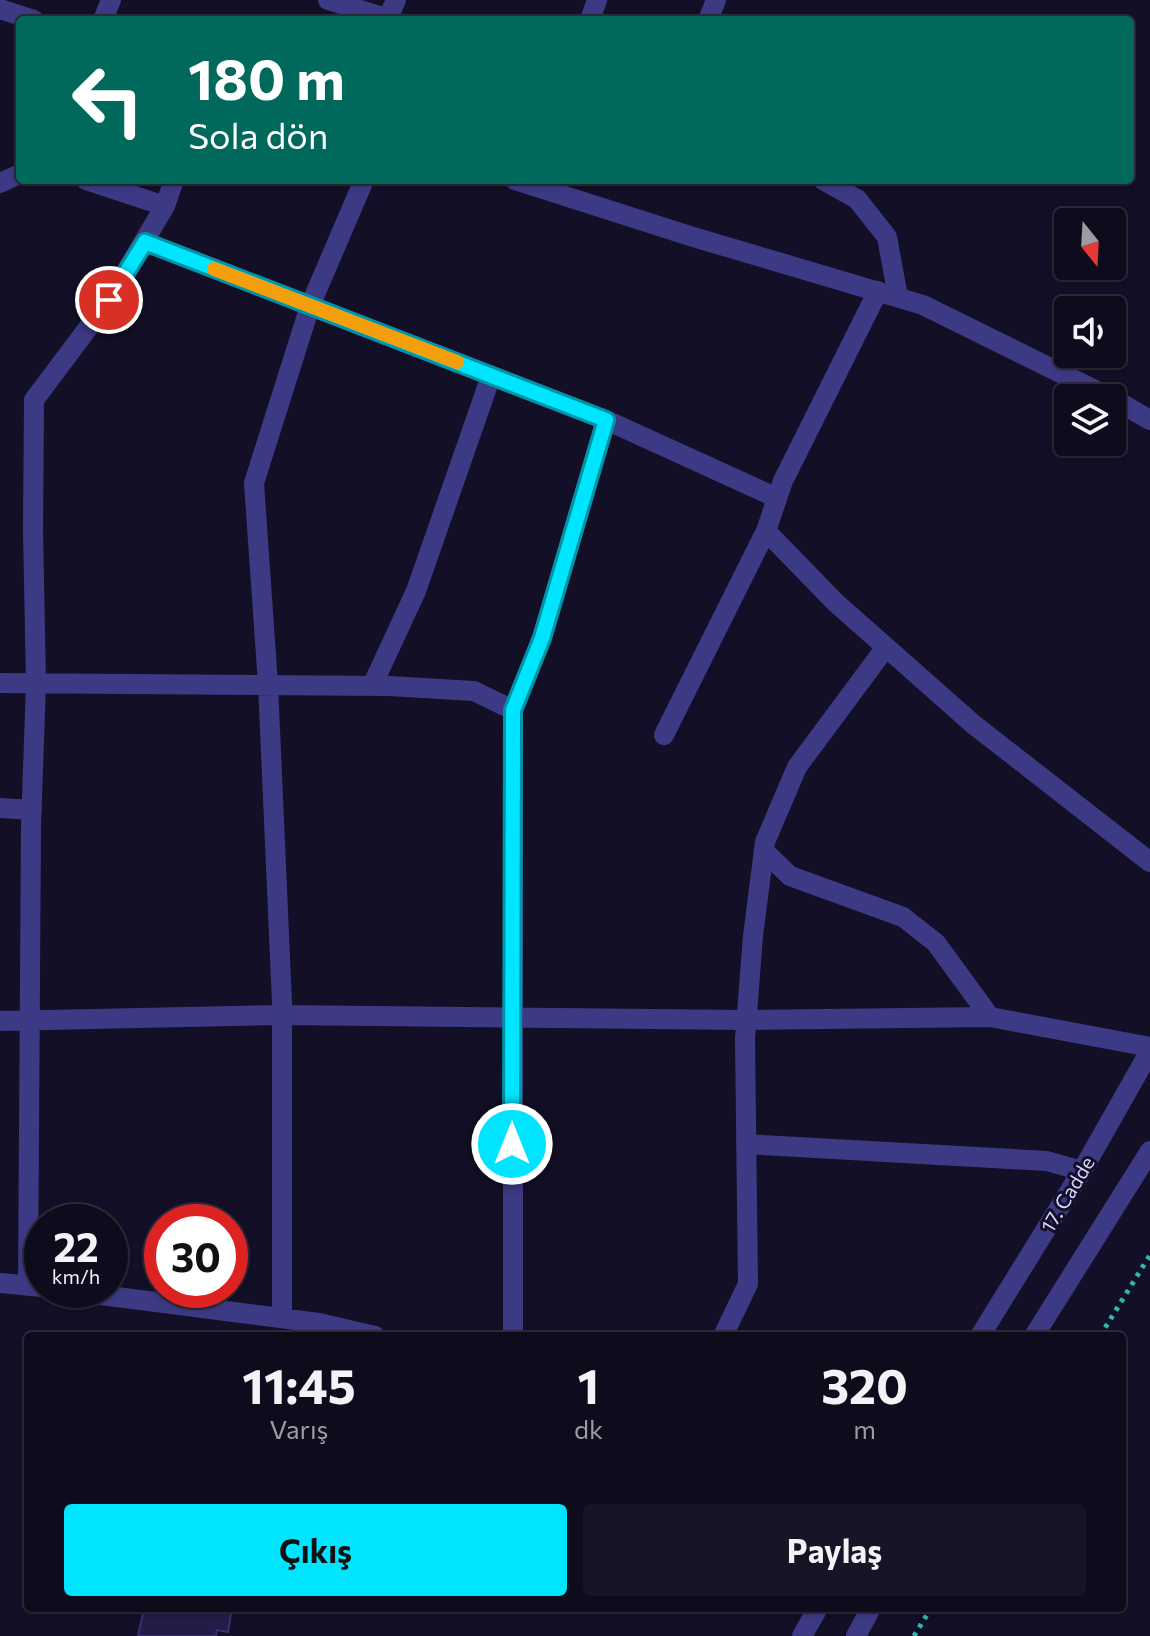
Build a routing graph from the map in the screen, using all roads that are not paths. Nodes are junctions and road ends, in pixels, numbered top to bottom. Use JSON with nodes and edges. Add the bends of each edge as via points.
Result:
{"nodes":[{"id":1,"x":328,"y":0,"type":"edge"},
{"id":2,"x":0,"y":9,"type":"edge"},
{"id":3,"x":391,"y":15,"type":"edge"},
{"id":4,"x":22,"y":16,"type":"edge"},
{"id":5,"x":98,"y":184,"type":"edge"},
{"id":6,"x":173,"y":184,"type":"edge"},
{"id":7,"x":362,"y":184,"type":"edge"},
{"id":8,"x":528,"y":184,"type":"edge"},
{"id":9,"x":830,"y":184,"type":"edge"},
{"id":10,"x":165,"y":206,"type":"junction"},
{"id":11,"x":145,"y":242,"type":"junction"},
{"id":12,"x":888,"y":294,"type":"junction"},
{"id":13,"x":310,"y":306,"type":"junction"},
{"id":14,"x":491,"y":376,"type":"junction"},
{"id":15,"x":1084,"y":384,"type":"edge"},
{"id":16,"x":1126,"y":406,"type":"edge"},
{"id":17,"x":606,"y":420,"type":"junction"},
{"id":18,"x":1150,"y":420,"type":"edge"},
{"id":19,"x":777,"y":498,"type":"junction"},
{"id":20,"x":766,"y":531,"type":"junction"},
{"id":21,"x":886,"y":647,"type":"junction"},
{"id":22,"x":0,"y":683,"type":"edge"},
{"id":23,"x":36,"y":684,"type":"junction"},
{"id":24,"x":268,"y":684,"type":"junction"},
{"id":25,"x":372,"y":686,"type":"junction"},
{"id":26,"x":513,"y":710,"type":"junction"},
{"id":27,"x":664,"y":735,"type":"dead end"},
{"id":28,"x":0,"y":808,"type":"edge"},
{"id":29,"x":32,"y":810,"type":"junction"},
{"id":30,"x":764,"y":851,"type":"junction"},
{"id":31,"x":1150,"y":862,"type":"edge"},
{"id":32,"x":282,"y":1015,"type":"junction"},
{"id":33,"x":512,"y":1017,"type":"junction"},
{"id":34,"x":990,"y":1017,"type":"junction"},
{"id":35,"x":746,"y":1020,"type":"junction"},
{"id":36,"x":0,"y":1021,"type":"edge"},
{"id":37,"x":31,"y":1022,"type":"junction"},
{"id":38,"x":1150,"y":1049,"type":"edge"},
{"id":39,"x":746,"y":1144,"type":"junction"},
{"id":40,"x":1150,"y":1151,"type":"edge"},
{"id":41,"x":1082,"y":1171,"type":"junction"},
{"id":42,"x":34,"y":1204,"type":"edge"},
{"id":43,"x":0,"y":1283,"type":"edge"},
{"id":44,"x":24,"y":1286,"type":"edge"},
{"id":45,"x":128,"y":1298,"type":"edge"},
{"id":46,"x":282,"y":1318,"type":"junction"},
{"id":47,"x":358,"y":1332,"type":"edge"},
{"id":48,"x":513,"y":1332,"type":"edge"},
{"id":49,"x":725,"y":1332,"type":"edge"},
{"id":50,"x":982,"y":1332,"type":"edge"},
{"id":51,"x":1037,"y":1332,"type":"edge"},
{"id":52,"x":816,"y":1612,"type":"edge"},
{"id":53,"x":869,"y":1612,"type":"edge"},
{"id":54,"x":802,"y":1636,"type":"edge"},
{"id":55,"x":856,"y":1636,"type":"edge"}],
"edges":[{"from":1,"to":3,"type":"street"},
{"from":2,"to":4,"type":"street"},
{"from":5,"to":10,"type":"street"},
{"from":6,"to":10,"type":"street"},
{"from":7,"to":13,"type":"street"},
{"from":8,"to":12,"type":"street"},
{"from":9,"to":12,"type":"street","via":[[857,199],[887,237]]},
{"from":10,"to":11,"type":"street"},
{"from":11,"to":13,"type":"street"},
{"from":11,"to":23,"type":"street","via":[[34,400]]},
{"from":12,"to":15,"type":"street","via":[[923,305]]},
{"from":12,"to":19,"type":"street"},
{"from":13,"to":14,"type":"street"},
{"from":13,"to":24,"type":"street","via":[[254,483]]},
{"from":14,"to":17,"type":"street"},
{"from":14,"to":25,"type":"street","via":[[416,591]]},
{"from":16,"to":18,"type":"street"},
{"from":17,"to":19,"type":"street"},
{"from":17,"to":26,"type":"street","via":[[542,638]]},
{"from":19,"to":20,"type":"street"},
{"from":20,"to":21,"type":"street"},
{"from":20,"to":27,"type":"street"},
{"from":21,"to":30,"type":"street","via":[[797,767]]},
{"from":21,"to":31,"type":"street","via":[[973,724]]},
{"from":22,"to":23,"type":"street"},
{"from":23,"to":24,"type":"street"},
{"from":23,"to":29,"type":"street"},
{"from":24,"to":25,"type":"street"},
{"from":24,"to":32,"type":"street"},
{"from":25,"to":26,"type":"street","via":[[474,691]]},
{"from":26,"to":33,"type":"street"},
{"from":28,"to":29,"type":"street"},
{"from":29,"to":37,"type":"street"},
{"from":30,"to":34,"type":"street","via":[[790,876],[903,917],[936,943]]},
{"from":30,"to":35,"type":"street"},
{"from":32,"to":33,"type":"street"},
{"from":32,"to":37,"type":"street"},
{"from":32,"to":46,"type":"street"},
{"from":33,"to":35,"type":"street"},
{"from":33,"to":48,"type":"street"},
{"from":34,"to":35,"type":"street"},
{"from":34,"to":38,"type":"street"},
{"from":35,"to":39,"type":"street"},
{"from":36,"to":37,"type":"street"},
{"from":37,"to":42,"type":"street"},
{"from":38,"to":41,"type":"street","name":"17. Cadde"},
{"from":39,"to":41,"type":"street","via":[[1047,1161]]},
{"from":39,"to":49,"type":"street","via":[[748,1284]]},
{"from":40,"to":51,"type":"street"},
{"from":41,"to":50,"type":"street","name":"17. Cadde"},
{"from":43,"to":44,"type":"street"},
{"from":45,"to":46,"type":"street"},
{"from":46,"to":47,"type":"street"},
{"from":52,"to":54,"type":"street"},
{"from":53,"to":55,"type":"street"}]}
